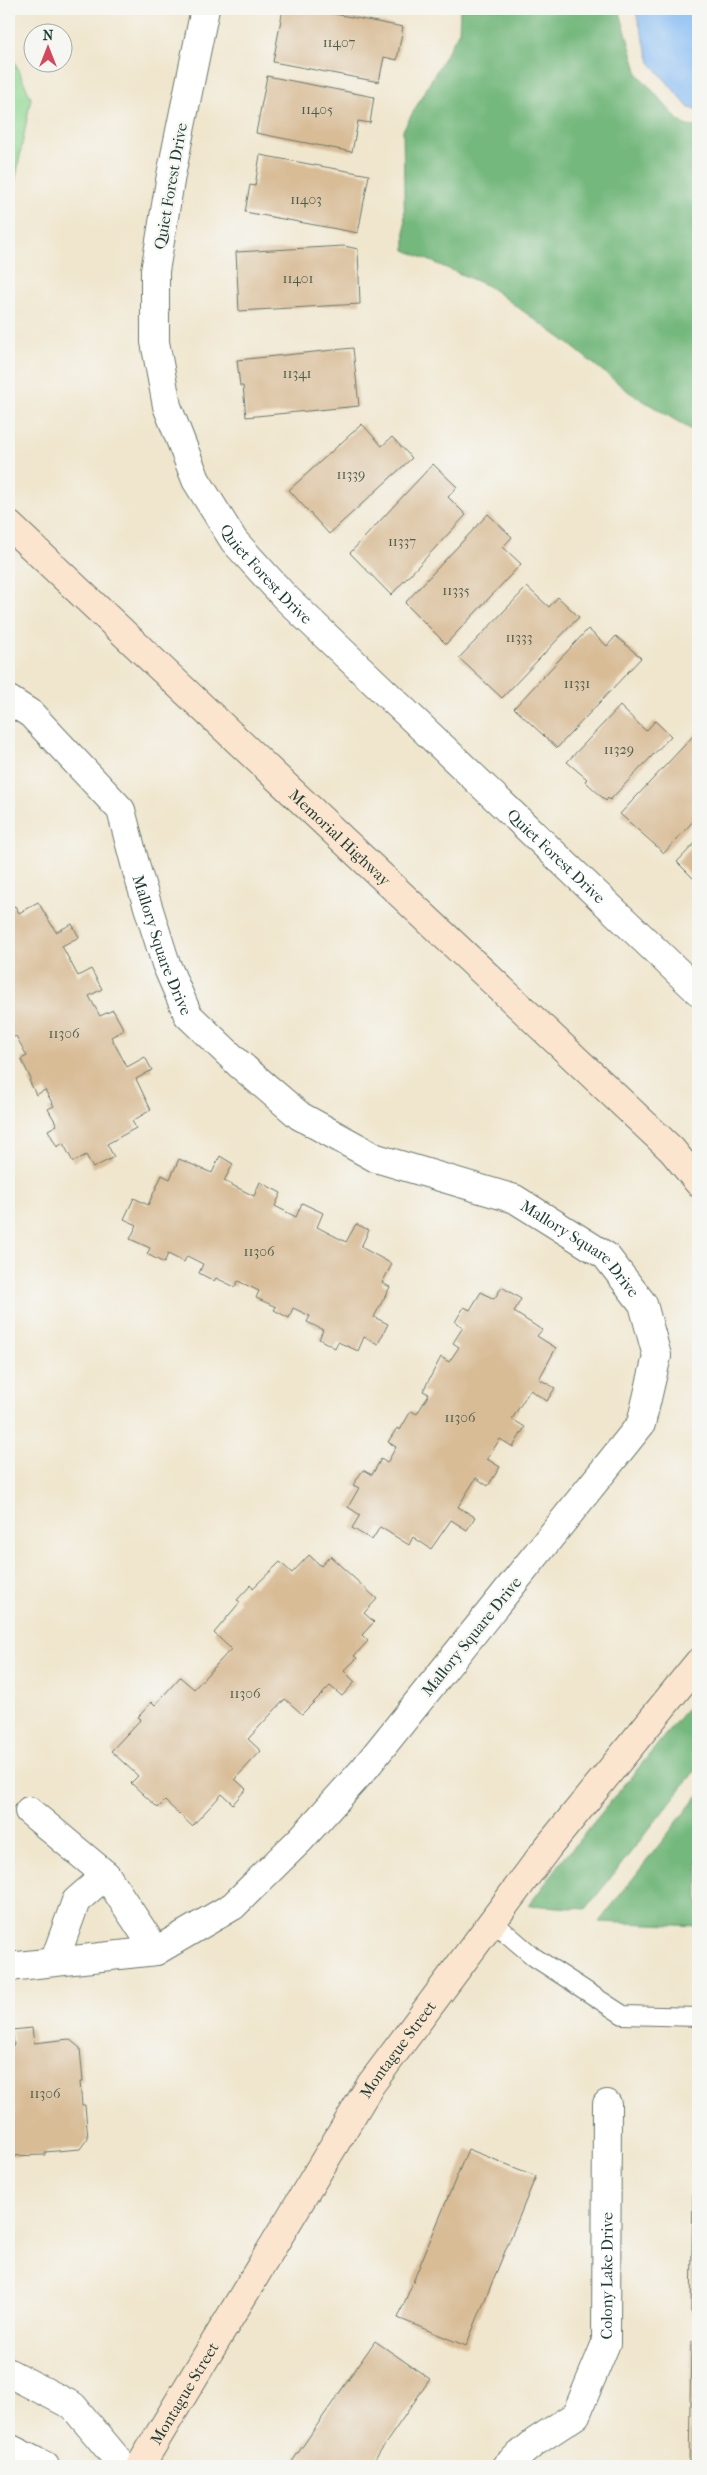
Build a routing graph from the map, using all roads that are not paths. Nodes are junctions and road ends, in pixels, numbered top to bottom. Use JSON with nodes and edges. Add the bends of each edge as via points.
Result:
{"nodes":[{"id":1,"x":205,"y":9,"type":"edge"},
{"id":2,"x":9,"y":525,"type":"edge"},
{"id":3,"x":9,"y":700,"type":"edge"},
{"id":4,"x":698,"y":991,"type":"edge"},
{"id":5,"x":672,"y":1150,"type":"junction"},
{"id":6,"x":698,"y":1166,"type":"edge"},
{"id":7,"x":698,"y":1182,"type":"edge"},
{"id":8,"x":698,"y":1663,"type":"edge"},
{"id":9,"x":29,"y":1811,"type":"dead end"},
{"id":10,"x":106,"y":1875,"type":"junction"},
{"id":11,"x":492,"y":1921,"type":"junction"},
{"id":12,"x":156,"y":1951,"type":"junction"},
{"id":13,"x":54,"y":1962,"type":"junction"},
{"id":14,"x":9,"y":1967,"type":"edge"},
{"id":15,"x":698,"y":2016,"type":"edge"},
{"id":16,"x":607,"y":2104,"type":"dead end"},
{"id":17,"x":9,"y":2372,"type":"edge"},
{"id":18,"x":9,"y":2448,"type":"edge"},
{"id":19,"x":45,"y":2466,"type":"edge"},
{"id":20,"x":123,"y":2466,"type":"edge"},
{"id":21,"x":140,"y":2466,"type":"edge"},
{"id":22,"x":506,"y":2466,"type":"edge"}],
"edges":[{"from":1,"to":4,"type":"street","name":"Quiet Forest Drive","via":[[154,271],[154,342],[168,406],[196,480],[234,541],[285,596]]},
{"from":2,"to":5,"type":"street","name":"Memorial Highway"},
{"from":3,"to":12,"type":"street","name":"Mallory Square Drive","via":[[31,714],[121,810],[166,964],[188,1015],[300,1116],[376,1158],[515,1199],[606,1256],[643,1304],[657,1356],[641,1424],[365,1768],[232,1906]]},
{"from":5,"to":6,"type":"street","name":"Memorial Highway"},
{"from":5,"to":7,"type":"street","name":"Memorial Highway"},
{"from":8,"to":11,"type":"street","name":"Montague Street"},
{"from":9,"to":10,"type":"street"},
{"from":10,"to":12,"type":"street"},
{"from":10,"to":13,"type":"street","via":[[76,1901]]},
{"from":11,"to":15,"type":"lane","via":[[534,1957],[623,2016]]},
{"from":11,"to":21,"type":"street","name":"Montague Street","via":[[371,2084]]},
{"from":12,"to":13,"type":"street","name":"Mallory Square Drive"},
{"from":13,"to":14,"type":"street","name":"Mallory Square Drive"},
{"from":16,"to":22,"type":"street","name":"Colony Lake Drive","via":[[606,2343],[576,2415]]},
{"from":17,"to":20,"type":"street","via":[[73,2406]]},
{"from":18,"to":19,"type":"street"}]}
